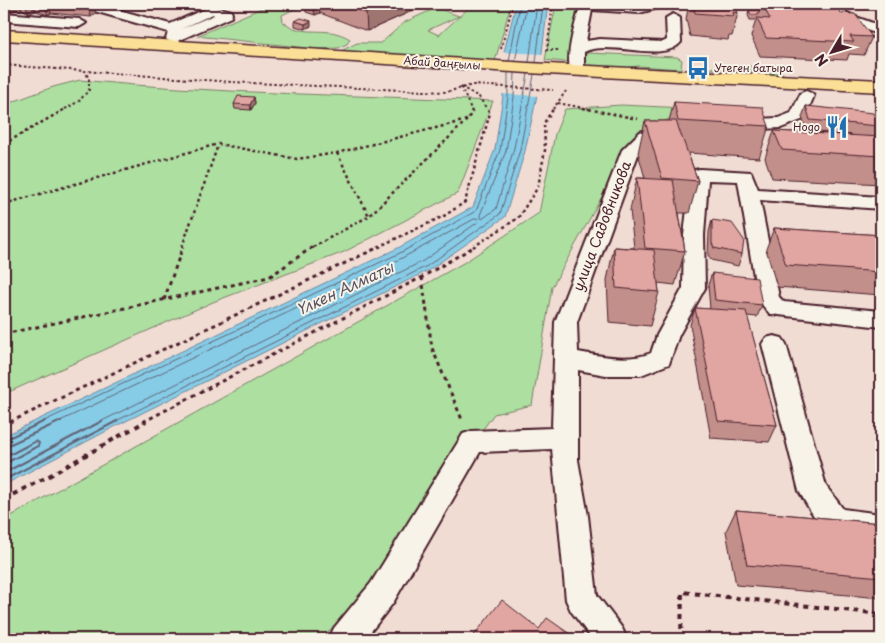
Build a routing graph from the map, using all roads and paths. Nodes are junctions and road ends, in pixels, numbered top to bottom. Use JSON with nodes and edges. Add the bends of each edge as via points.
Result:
{"nodes":[{"id":1,"x":84,"y":4,"type":"edge"},
{"id":2,"x":513,"y":4,"type":"edge"},
{"id":3,"x":553,"y":4,"type":"edge"},
{"id":4,"x":658,"y":4,"type":"edge"},
{"id":5,"x":821,"y":4,"type":"edge"},
{"id":6,"x":587,"y":5,"type":"edge"},
{"id":7,"x":218,"y":7,"type":"edge"},
{"id":8,"x":4,"y":17,"type":"edge"},
{"id":9,"x":673,"y":18,"type":"dead end"},
{"id":10,"x":32,"y":19,"type":"junction"},
{"id":11,"x":79,"y":23,"type":"dead end"},
{"id":12,"x":881,"y":31,"type":"edge"},
{"id":13,"x":172,"y":38,"type":"junction"},
{"id":14,"x":5,"y":40,"type":"edge"},
{"id":15,"x":547,"y":50,"type":"dead end"},
{"id":16,"x":577,"y":50,"type":"junction"},
{"id":17,"x":500,"y":54,"type":"dead end"},
{"id":18,"x":4,"y":65,"type":"edge"},
{"id":19,"x":577,"y":70,"type":"junction"},
{"id":20,"x":85,"y":72,"type":"junction"},
{"id":21,"x":471,"y":79,"type":"junction"},
{"id":22,"x":557,"y":83,"type":"junction"},
{"id":23,"x":881,"y":86,"type":"edge"},
{"id":24,"x":806,"y":96,"type":"junction"},
{"id":25,"x":881,"y":100,"type":"edge"},
{"id":26,"x":558,"y":103,"type":"junction"},
{"id":27,"x":467,"y":120,"type":"junction"},
{"id":28,"x":680,"y":126,"type":"joint"},
{"id":29,"x":721,"y":126,"type":"edge"},
{"id":30,"x":4,"y":144,"type":"edge"},
{"id":31,"x":218,"y":144,"type":"junction"},
{"id":32,"x":337,"y":153,"type":"junction"},
{"id":33,"x":750,"y":194,"type":"junction"},
{"id":34,"x":881,"y":202,"type":"edge"},
{"id":35,"x":4,"y":204,"type":"edge"},
{"id":36,"x":369,"y":216,"type":"junction"},
{"id":37,"x":422,"y":277,"type":"junction"},
{"id":38,"x":164,"y":300,"type":"junction"},
{"id":39,"x":881,"y":319,"type":"edge"},
{"id":40,"x":4,"y":334,"type":"edge"},
{"id":41,"x":774,"y":344,"type":"dead end"},
{"id":42,"x":566,"y":359,"type":"junction"},
{"id":43,"x":4,"y":425,"type":"edge"},
{"id":44,"x":566,"y":438,"type":"junction"},
{"id":45,"x":472,"y":442,"type":"junction"},
{"id":46,"x":4,"y":499,"type":"edge"},
{"id":47,"x":881,"y":527,"type":"edge"},
{"id":48,"x":881,"y":614,"type":"edge"},
{"id":49,"x":345,"y":639,"type":"edge"},
{"id":50,"x":611,"y":639,"type":"edge"},
{"id":51,"x":681,"y":639,"type":"edge"}],
"edges":[{"from":1,"to":13,"type":"street"},
{"from":2,"to":17,"type":"path"},
{"from":3,"to":15,"type":"path"},
{"from":4,"to":6,"type":"street","via":[[639,9]]},
{"from":5,"to":12,"type":"street","via":[[850,20]]},
{"from":6,"to":16,"type":"street"},
{"from":7,"to":13,"type":"street"},
{"from":8,"to":10,"type":"street"},
{"from":9,"to":16,"type":"street","via":[[672,44],[596,42],[584,44]]},
{"from":10,"to":11,"type":"street"},
{"from":10,"to":14,"type":"street"},
{"from":13,"to":14,"type":"main road","name":"Абай даңғылы"},
{"from":13,"to":21,"type":"main road","name":"Абай даңғылы"},
{"from":14,"to":21,"type":"main road","name":"Абай даңғылы","via":[[205,64]]},
{"from":16,"to":19,"type":"street"},
{"from":18,"to":20,"type":"path"},
{"from":19,"to":22,"type":"main road","name":"Абай даңғылы"},
{"from":19,"to":23,"type":"main road","name":"Абай даңғылы"},
{"from":20,"to":21,"type":"path","via":[[446,92]]},
{"from":20,"to":30,"type":"path","via":[[89,78],[89,90],[79,101]]},
{"from":21,"to":22,"type":"main road","name":"Абай даңғылы"},
{"from":21,"to":22,"type":"path"},
{"from":21,"to":27,"type":"path","via":[[472,112]]},
{"from":21,"to":43,"type":"path","via":[[490,113],[465,202],[444,216]]},
{"from":22,"to":24,"type":"main road","name":"Абай даңғылы"},
{"from":22,"to":26,"type":"path"},
{"from":24,"to":25,"type":"main road","name":"Абай даңғылы"},
{"from":24,"to":29,"type":"street","via":[[798,116],[790,121]]},
{"from":26,"to":28,"type":"path"},
{"from":26,"to":37,"type":"path","via":[[544,123],[545,150],[538,187],[518,218]]},
{"from":27,"to":32,"type":"path"},
{"from":27,"to":36,"type":"path"},
{"from":28,"to":42,"type":"street","name":"улица Садовникова","via":[[658,130],[630,150],[566,322]]},
{"from":31,"to":32,"type":"path","via":[[297,159]]},
{"from":31,"to":35,"type":"path"},
{"from":31,"to":38,"type":"path"},
{"from":32,"to":36,"type":"path"},
{"from":33,"to":34,"type":"street"},
{"from":33,"to":39,"type":"street","via":[[766,233],[769,300],[778,309]]},
{"from":33,"to":42,"type":"street","via":[[745,176],[700,174],[694,235],[694,288],[668,335],[661,358],[642,366],[606,366]]},
{"from":36,"to":38,"type":"path","via":[[320,242],[269,277]]},
{"from":37,"to":45,"type":"path","via":[[432,348]]},
{"from":37,"to":46,"type":"path","via":[[145,421]]},
{"from":38,"to":40,"type":"path"},
{"from":41,"to":47,"type":"street","via":[[813,491],[835,521]]},
{"from":42,"to":44,"type":"street","name":"улица Садовникова"},
{"from":44,"to":45,"type":"street"},
{"from":44,"to":50,"type":"street","name":"улица Садовникова","via":[[565,460],[582,600]]},
{"from":45,"to":49,"type":"street","via":[[382,592]]},
{"from":48,"to":51,"type":"path","via":[[682,592]]}]}
